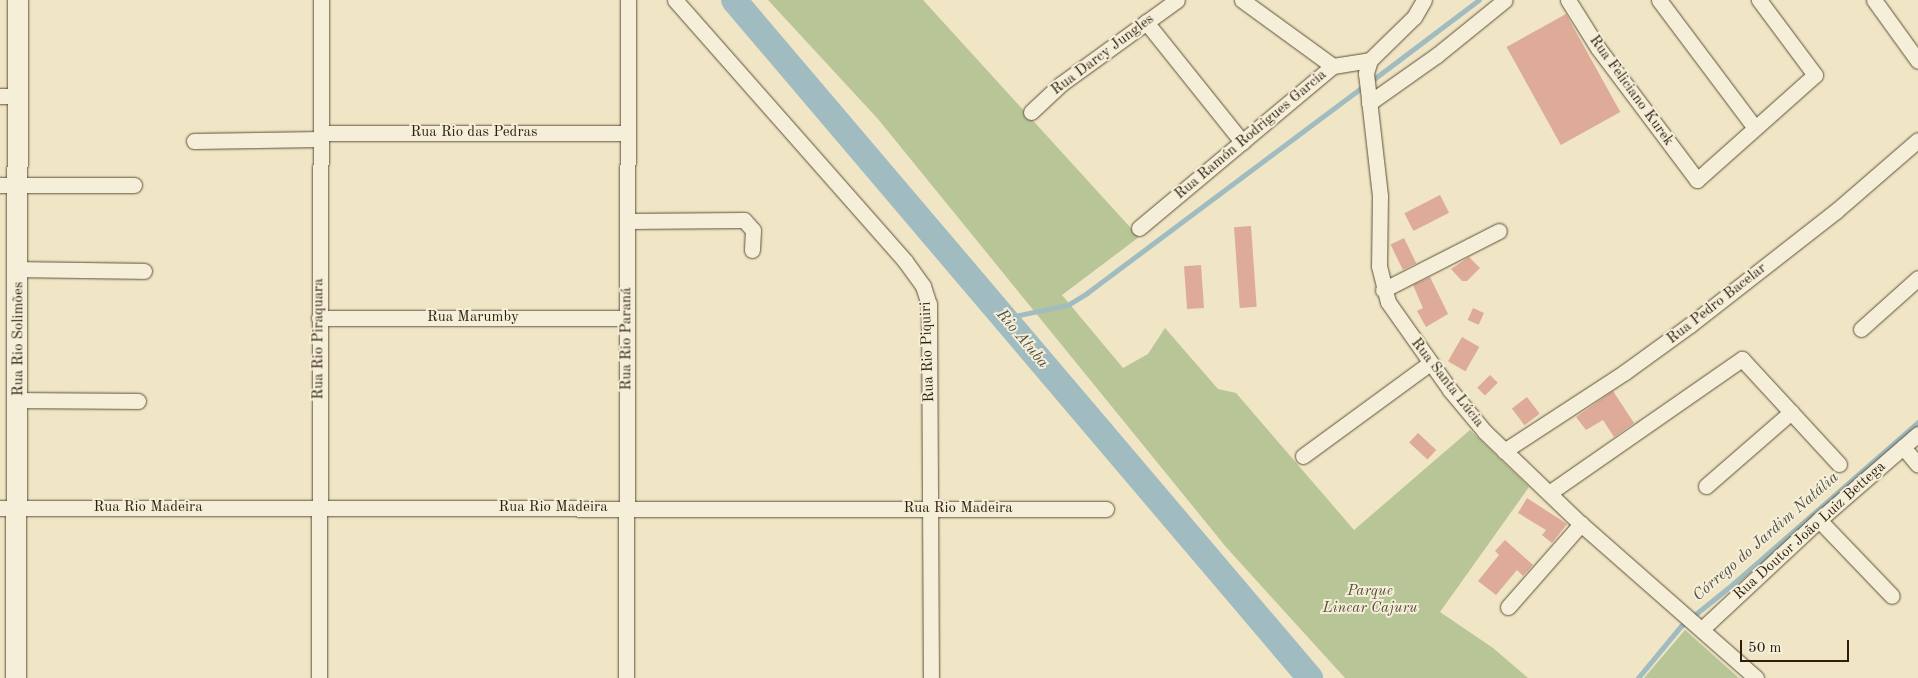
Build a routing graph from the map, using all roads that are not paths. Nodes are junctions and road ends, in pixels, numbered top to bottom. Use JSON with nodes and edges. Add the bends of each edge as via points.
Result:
{"nodes":[{"id":1,"x":18,"y":0,"type":"edge"},
{"id":2,"x":321,"y":0,"type":"edge"},
{"id":3,"x":628,"y":0,"type":"edge"},
{"id":4,"x":675,"y":0,"type":"edge"},
{"id":5,"x":1178,"y":0,"type":"edge"},
{"id":6,"x":1242,"y":0,"type":"edge"},
{"id":7,"x":1424,"y":0,"type":"edge"},
{"id":8,"x":1506,"y":0,"type":"edge"},
{"id":9,"x":1568,"y":0,"type":"edge"},
{"id":10,"x":1659,"y":0,"type":"edge"},
{"id":11,"x":1759,"y":0,"type":"edge"},
{"id":12,"x":1874,"y":0,"type":"edge"},
{"id":13,"x":1146,"y":22,"type":"junction"},
{"id":14,"x":1918,"y":61,"type":"edge"},
{"id":15,"x":1333,"y":66,"type":"junction"},
{"id":16,"x":1368,"y":66,"type":"junction"},
{"id":17,"x":9,"y":96,"type":"edge"},
{"id":18,"x":1369,"y":103,"type":"junction"},
{"id":19,"x":1030,"y":112,"type":"dead end"},
{"id":20,"x":1755,"y":128,"type":"junction"},
{"id":21,"x":627,"y":133,"type":"junction"},
{"id":22,"x":321,"y":136,"type":"junction"},
{"id":23,"x":1918,"y":140,"type":"edge"},
{"id":24,"x":194,"y":141,"type":"dead end"},
{"id":25,"x":1242,"y":142,"type":"junction"},
{"id":26,"x":10,"y":185,"type":"edge"},
{"id":27,"x":134,"y":185,"type":"dead end"},
{"id":28,"x":627,"y":221,"type":"junction"},
{"id":29,"x":1140,"y":228,"type":"dead end"},
{"id":30,"x":1499,"y":231,"type":"dead end"},
{"id":31,"x":752,"y":250,"type":"dead end"},
{"id":32,"x":19,"y":269,"type":"junction"},
{"id":33,"x":144,"y":271,"type":"dead end"},
{"id":34,"x":1918,"y":278,"type":"edge"},
{"id":35,"x":1383,"y":290,"type":"junction"},
{"id":36,"x":319,"y":318,"type":"junction"},
{"id":37,"x":627,"y":318,"type":"junction"},
{"id":38,"x":1861,"y":328,"type":"dead end"},
{"id":39,"x":1430,"y":363,"type":"junction"},
{"id":40,"x":18,"y":400,"type":"junction"},
{"id":41,"x":138,"y":401,"type":"dead end"},
{"id":42,"x":1791,"y":412,"type":"junction"},
{"id":43,"x":1918,"y":434,"type":"edge"},
{"id":44,"x":1903,"y":447,"type":"junction"},
{"id":45,"x":1504,"y":451,"type":"junction"},
{"id":46,"x":1303,"y":456,"type":"dead end"},
{"id":47,"x":1839,"y":464,"type":"dead end"},
{"id":48,"x":1918,"y":465,"type":"edge"},
{"id":49,"x":1706,"y":486,"type":"dead end"},
{"id":50,"x":1549,"y":494,"type":"junction"},
{"id":51,"x":9,"y":508,"type":"edge"},
{"id":52,"x":626,"y":508,"type":"junction"},
{"id":53,"x":319,"y":509,"type":"junction"},
{"id":54,"x":930,"y":509,"type":"junction"},
{"id":55,"x":1106,"y":510,"type":"dead end"},
{"id":56,"x":1819,"y":520,"type":"junction"},
{"id":57,"x":1581,"y":524,"type":"junction"},
{"id":58,"x":1892,"y":596,"type":"dead end"},
{"id":59,"x":1508,"y":607,"type":"dead end"},
{"id":60,"x":1702,"y":628,"type":"junction"},
{"id":61,"x":16,"y":678,"type":"edge"},
{"id":62,"x":319,"y":678,"type":"edge"},
{"id":63,"x":626,"y":678,"type":"edge"},
{"id":64,"x":931,"y":678,"type":"edge"},
{"id":65,"x":1756,"y":678,"type":"edge"}],
"edges":[{"from":1,"to":17,"type":"street","name":"Rua Rio Solimões"},
{"from":2,"to":22,"type":"street","name":"Rua Rio Piraquara"},
{"from":3,"to":21,"type":"street","name":"Rua Rio Paraná"},
{"from":4,"to":54,"type":"street","name":"Rua Rio Piquiri","via":[[905,261],[923,286],[930,304]]},
{"from":5,"to":13,"type":"street","name":"Rua Darcy Jungles"},
{"from":6,"to":15,"type":"street"},
{"from":7,"to":16,"type":"street","via":[[1414,17]]},
{"from":8,"to":18,"type":"street"},
{"from":9,"to":20,"type":"street","name":"Rua Feliciano Kurek","via":[[1598,48],[1697,180]]},
{"from":10,"to":20,"type":"street"},
{"from":11,"to":20,"type":"street","via":[[1815,75]]},
{"from":12,"to":14,"type":"street"},
{"from":13,"to":19,"type":"street","name":"Rua Darcy Jungles","via":[[1061,84]]},
{"from":13,"to":25,"type":"street"},
{"from":15,"to":16,"type":"street","name":"Rua Ramón Rodrigues Garcia"},
{"from":15,"to":25,"type":"street","name":"Rua Ramón Rodrigues Garcia"},
{"from":16,"to":18,"type":"street","name":"Rua Santa Lúcia"},
{"from":17,"to":26,"type":"street","name":"Rua Rio Solimões"},
{"from":18,"to":35,"type":"street","name":"Rua Santa Lúcia","via":[[1379,183],[1378,249]]},
{"from":21,"to":22,"type":"street","name":"Rua Rio das Pedras"},
{"from":21,"to":28,"type":"street","name":"Rua Rio Paraná"},
{"from":22,"to":24,"type":"street","name":"Rua Rio das Pedras"},
{"from":22,"to":36,"type":"street","name":"Rua Rio Piraquara"},
{"from":23,"to":45,"type":"street","name":"Rua Pedro Bacelar","via":[[1836,211],[1662,346]]},
{"from":25,"to":29,"type":"street","name":"Rua Ramón Rodrigues Garcia"},
{"from":26,"to":27,"type":"street"},
{"from":26,"to":32,"type":"street","name":"Rua Rio Solimões"},
{"from":28,"to":31,"type":"street","via":[[744,220],[753,230]]},
{"from":28,"to":37,"type":"street","name":"Rua Rio Paraná"},
{"from":30,"to":35,"type":"street"},
{"from":32,"to":33,"type":"street"},
{"from":32,"to":40,"type":"street","name":"Rua Rio Solimões"},
{"from":34,"to":38,"type":"street"},
{"from":35,"to":39,"type":"street","name":"Rua Santa Lúcia","via":[[1396,317]]},
{"from":36,"to":37,"type":"street","name":"Rua Marumby"},
{"from":36,"to":53,"type":"street","name":"Rua Rio Piraquara"},
{"from":37,"to":52,"type":"street","name":"Rua Rio Paraná"},
{"from":39,"to":45,"type":"street","name":"Rua Santa Lúcia","via":[[1467,411]]},
{"from":39,"to":46,"type":"street"},
{"from":40,"to":41,"type":"street"},
{"from":40,"to":51,"type":"street","name":"Rua Rio Solimões"},
{"from":42,"to":47,"type":"street"},
{"from":42,"to":49,"type":"street"},
{"from":42,"to":50,"type":"street","via":[[1742,359]]},
{"from":43,"to":44,"type":"street","name":"Rua Doutor João Luiz Bettega"},
{"from":44,"to":48,"type":"street"},
{"from":44,"to":56,"type":"street","name":"Rua Doutor João Luiz Bettega"},
{"from":45,"to":50,"type":"street","name":"Rua Santa Lúcia"},
{"from":50,"to":57,"type":"street","name":"Rua Santa Lúcia"},
{"from":51,"to":53,"type":"street","name":"Rua Rio Madeira"},
{"from":51,"to":61,"type":"street","name":"Rua Rio Solimões"},
{"from":52,"to":53,"type":"street","name":"Rua Rio Madeira"},
{"from":52,"to":54,"type":"street","name":"Rua Rio Madeira"},
{"from":52,"to":63,"type":"street","name":"Rua Rio Paraná"},
{"from":53,"to":62,"type":"street","name":"Rua Rio Piraquara"},
{"from":54,"to":55,"type":"street","name":"Rua Rio Madeira"},
{"from":54,"to":64,"type":"street","name":"Rua Rio Piquiri"},
{"from":56,"to":58,"type":"street"},
{"from":56,"to":60,"type":"street","name":"Rua Doutor João Luiz Bettega"},
{"from":57,"to":59,"type":"street"},
{"from":57,"to":60,"type":"street","name":"Rua Santa Lúcia"},
{"from":60,"to":65,"type":"street","name":"Rua Santa Lúcia"}]}
